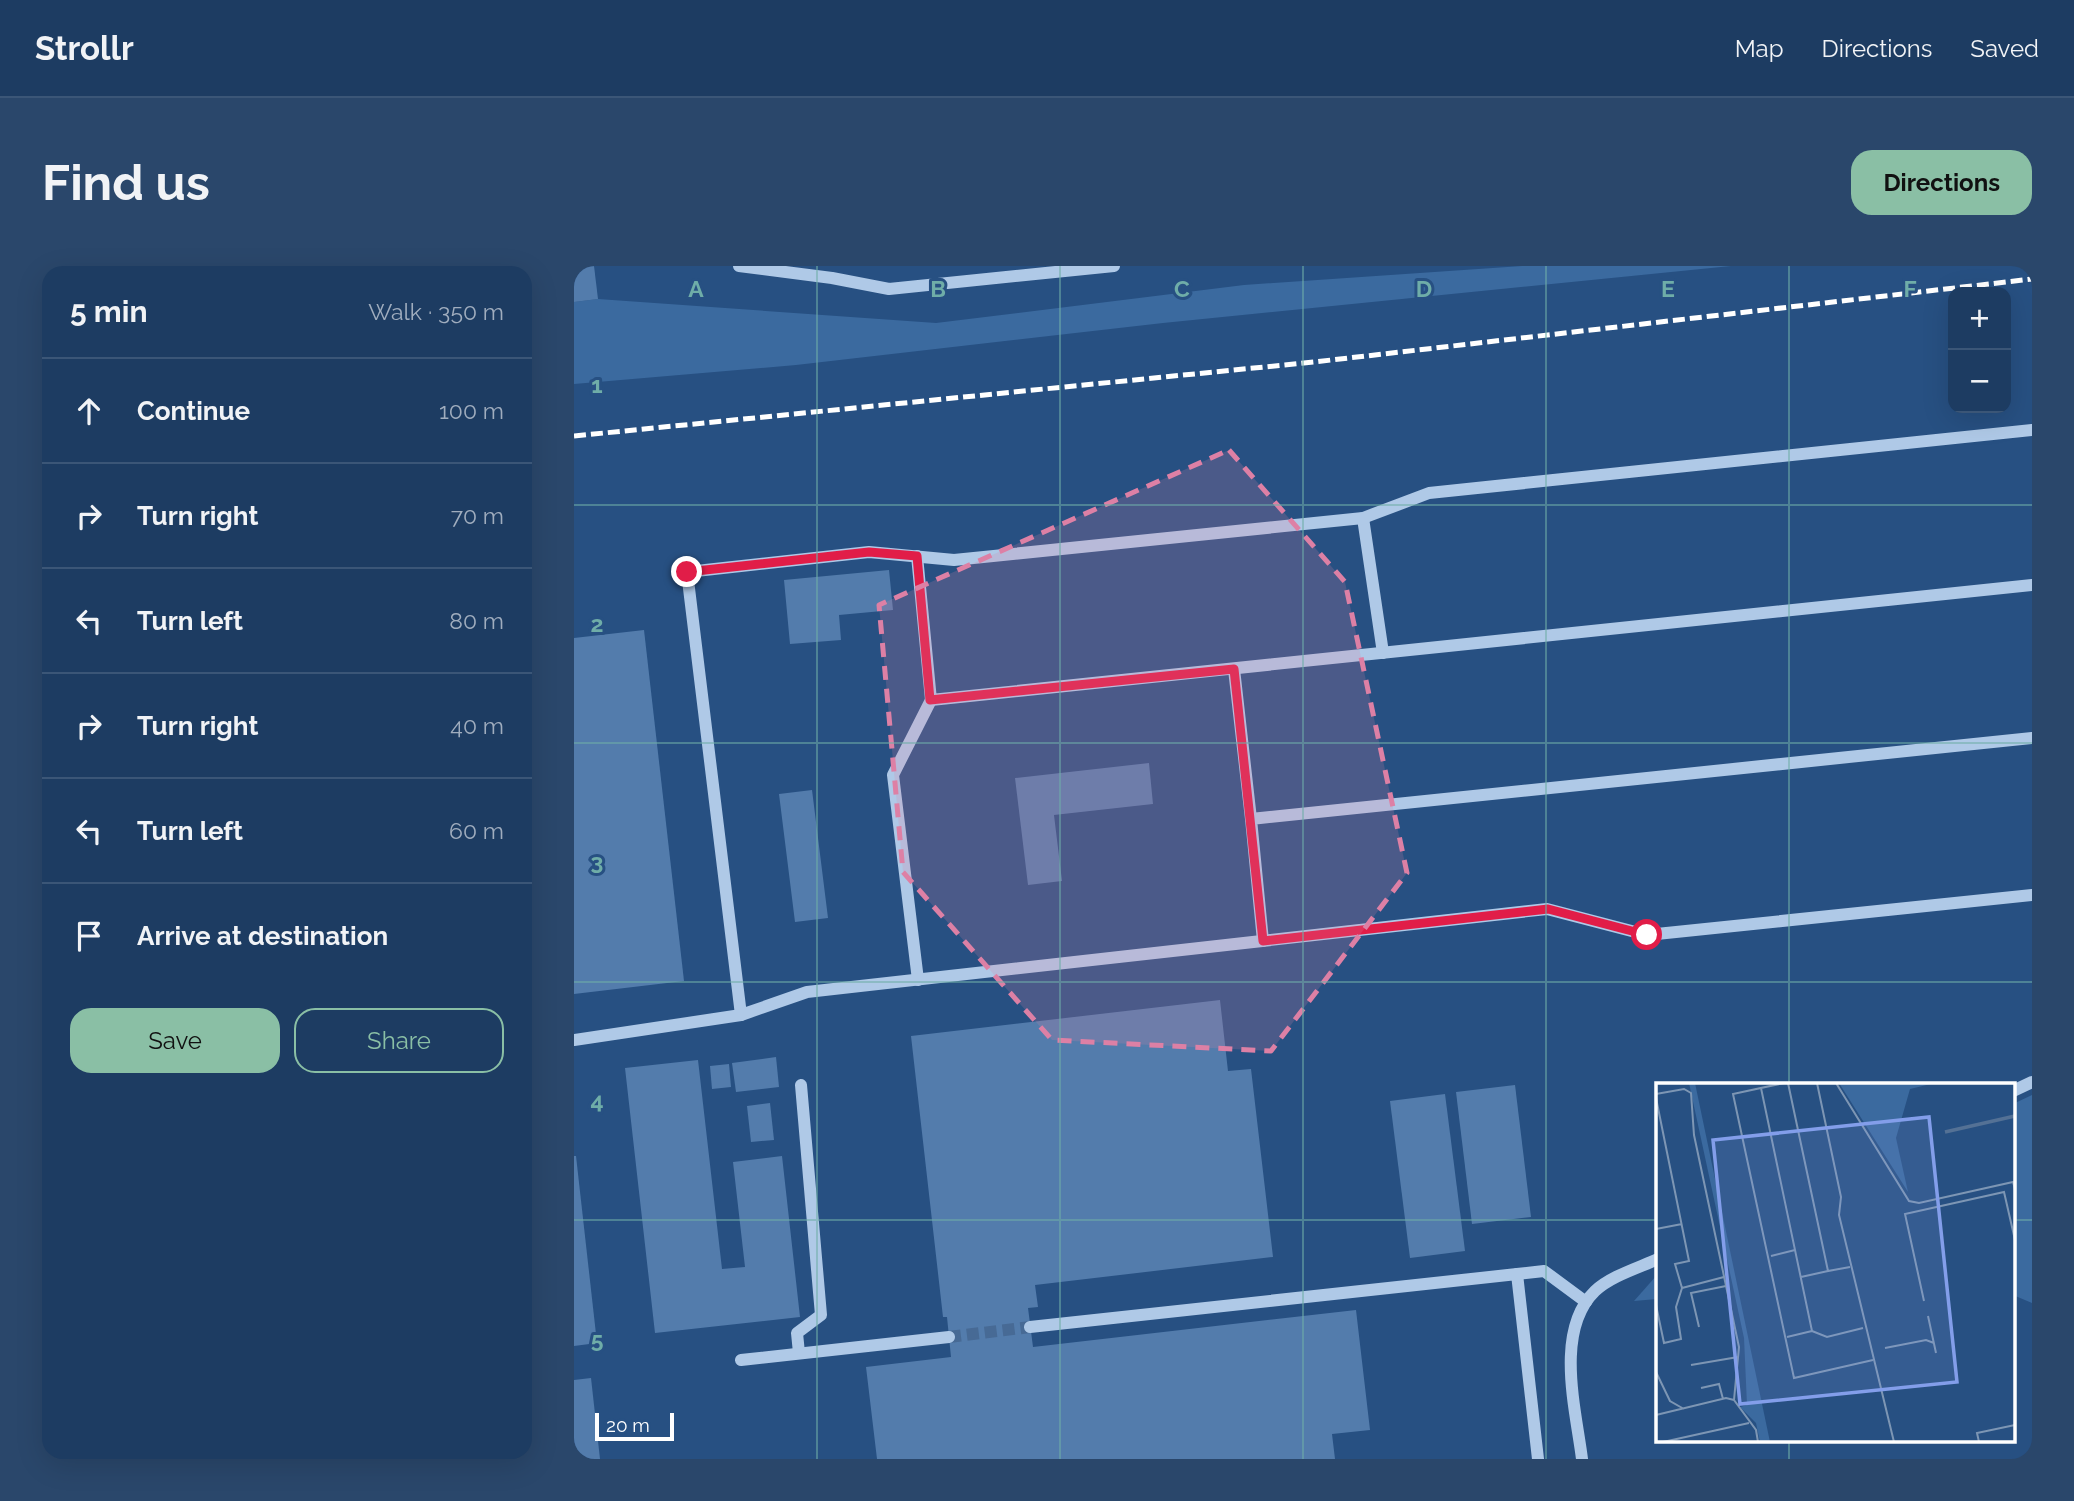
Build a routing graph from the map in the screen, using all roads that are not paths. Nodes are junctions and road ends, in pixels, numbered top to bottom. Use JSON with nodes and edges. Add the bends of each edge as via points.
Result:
{"nodes":[{"id":1,"x":739,"y":266,"type":"edge"},
{"id":2,"x":1114,"y":266,"type":"edge"},
{"id":3,"x":831,"y":272,"type":"edge"},
{"id":4,"x":2032,"y":430,"type":"edge"},
{"id":5,"x":1363,"y":518,"type":"junction"},
{"id":6,"x":917,"y":556,"type":"junction"},
{"id":7,"x":2032,"y":585,"type":"edge"},
{"id":8,"x":1383,"y":653,"type":"junction"},
{"id":9,"x":1234,"y":669,"type":"junction"},
{"id":10,"x":930,"y":700,"type":"junction"},
{"id":11,"x":2032,"y":738,"type":"edge"},
{"id":12,"x":1251,"y":820,"type":"junction"},
{"id":13,"x":2032,"y":895,"type":"edge"},
{"id":14,"x":1263,"y":941,"type":"junction"},
{"id":15,"x":918,"y":980,"type":"junction"},
{"id":16,"x":741,"y":1015,"type":"junction"},
{"id":17,"x":574,"y":1040,"type":"edge"},
{"id":18,"x":2032,"y":1082,"type":"edge"},
{"id":19,"x":801,"y":1085,"type":"dead end"},
{"id":20,"x":2014,"y":1091,"type":"edge"},
{"id":21,"x":1656,"y":1260,"type":"edge"},
{"id":22,"x":1517,"y":1274,"type":"junction"},
{"id":23,"x":1586,"y":1302,"type":"junction"},
{"id":24,"x":1030,"y":1327,"type":"tunnel mouth"},
{"id":25,"x":949,"y":1337,"type":"tunnel mouth"},
{"id":26,"x":799,"y":1353,"type":"junction"},
{"id":27,"x":741,"y":1360,"type":"dead end"},
{"id":28,"x":1538,"y":1459,"type":"edge"},
{"id":29,"x":1582,"y":1459,"type":"edge"}],
"edges":[{"from":1,"to":3,"type":"street"},
{"from":2,"to":3,"type":"street","via":[[889,289]]},
{"from":4,"to":5,"type":"street","via":[[1429,492]]},
{"from":5,"to":6,"type":"street","via":[[954,560]]},
{"from":5,"to":8,"type":"street"},
{"from":6,"to":10,"type":"street"},
{"from":6,"to":16,"type":"street","via":[[869,552],[687,572]]},
{"from":7,"to":8,"type":"street"},
{"from":8,"to":9,"type":"street"},
{"from":9,"to":10,"type":"street"},
{"from":9,"to":12,"type":"street"},
{"from":10,"to":15,"type":"street","via":[[893,775]]},
{"from":11,"to":12,"type":"street"},
{"from":12,"to":14,"type":"street"},
{"from":13,"to":14,"type":"street","via":[[1647,935],[1548,909]]},
{"from":14,"to":15,"type":"street"},
{"from":15,"to":16,"type":"street","via":[[807,992]]},
{"from":16,"to":17,"type":"street"},
{"from":18,"to":20,"type":"street"},
{"from":19,"to":26,"type":"street","via":[[821,1315],[797,1333]]},
{"from":21,"to":23,"type":"street","via":[[1596,1290]]},
{"from":22,"to":23,"type":"street","via":[[1544,1272]]},
{"from":22,"to":24,"type":"street"},
{"from":22,"to":28,"type":"street"},
{"from":23,"to":29,"type":"street","via":[[1569,1353]]},
{"from":25,"to":26,"type":"street"},
{"from":26,"to":27,"type":"street"}]}
